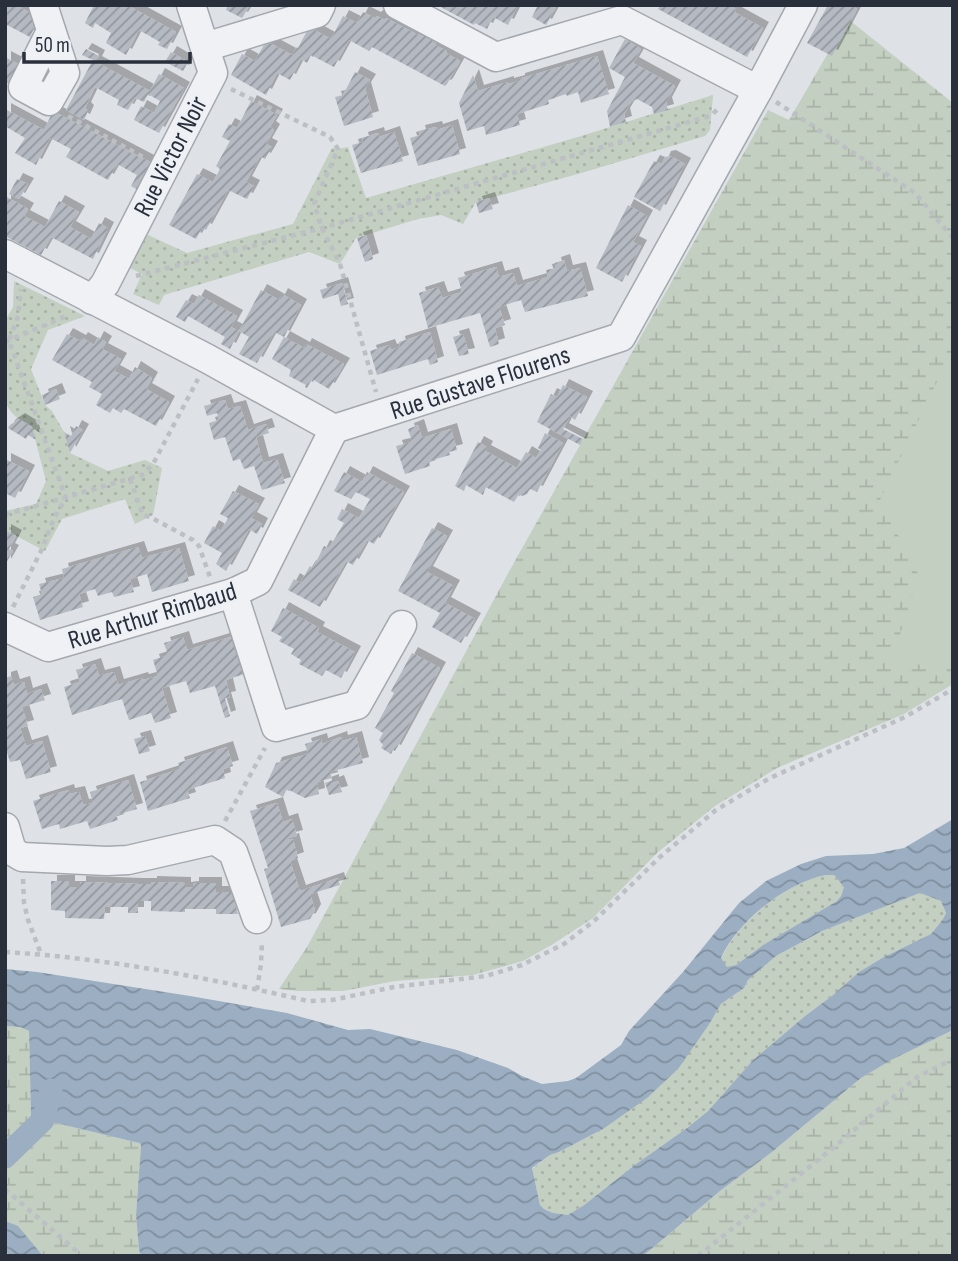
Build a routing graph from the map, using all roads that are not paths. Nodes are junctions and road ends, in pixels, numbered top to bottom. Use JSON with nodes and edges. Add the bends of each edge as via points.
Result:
{"nodes":[{"id":1,"x":191,"y":5,"type":"edge"},
{"id":2,"x":398,"y":5,"type":"edge"},
{"id":3,"x":803,"y":5,"type":"edge"},
{"id":4,"x":327,"y":8,"type":"edge"},
{"id":5,"x":47,"y":18,"type":"edge"},
{"id":6,"x":205,"y":47,"type":"junction"},
{"id":7,"x":752,"y":87,"type":"junction"},
{"id":8,"x":48,"y":101,"type":"road end"},
{"id":9,"x":14,"y":258,"type":"edge"},
{"id":10,"x":98,"y":292,"type":"junction"},
{"id":11,"x":334,"y":429,"type":"junction"},
{"id":12,"x":225,"y":596,"type":"junction"},
{"id":13,"x":8,"y":619,"type":"edge"},
{"id":14,"x":402,"y":625,"type":"dead end"},
{"id":15,"x":5,"y":827,"type":"edge"},
{"id":16,"x":257,"y":919,"type":"road end"}],
"edges":[{"from":1,"to":6,"type":"street","name":"Rue Victor Noir"},
{"from":2,"to":7,"type":"street","via":[[496,57],[622,20]]},
{"from":3,"to":7,"type":"street","name":"Rue Gustave Flourens"},
{"from":4,"to":6,"type":"street"},
{"from":5,"to":8,"type":"street","via":[[65,73]]},
{"from":6,"to":10,"type":"street","name":"Rue Victor Noir","via":[[213,73]]},
{"from":7,"to":11,"type":"street","name":"Rue Gustave Flourens","via":[[621,337]]},
{"from":9,"to":10,"type":"street"},
{"from":10,"to":11,"type":"street"},
{"from":11,"to":12,"type":"street","name":"Rue Arthur Rimbaud","via":[[258,581]]},
{"from":12,"to":13,"type":"street","name":"Rue Arthur Rimbaud","via":[[48,647]]},
{"from":12,"to":14,"type":"street","via":[[276,727],[357,705]]},
{"from":15,"to":16,"type":"street","via":[[12,851],[22,857],[128,860],[215,840],[233,852]]}]}
